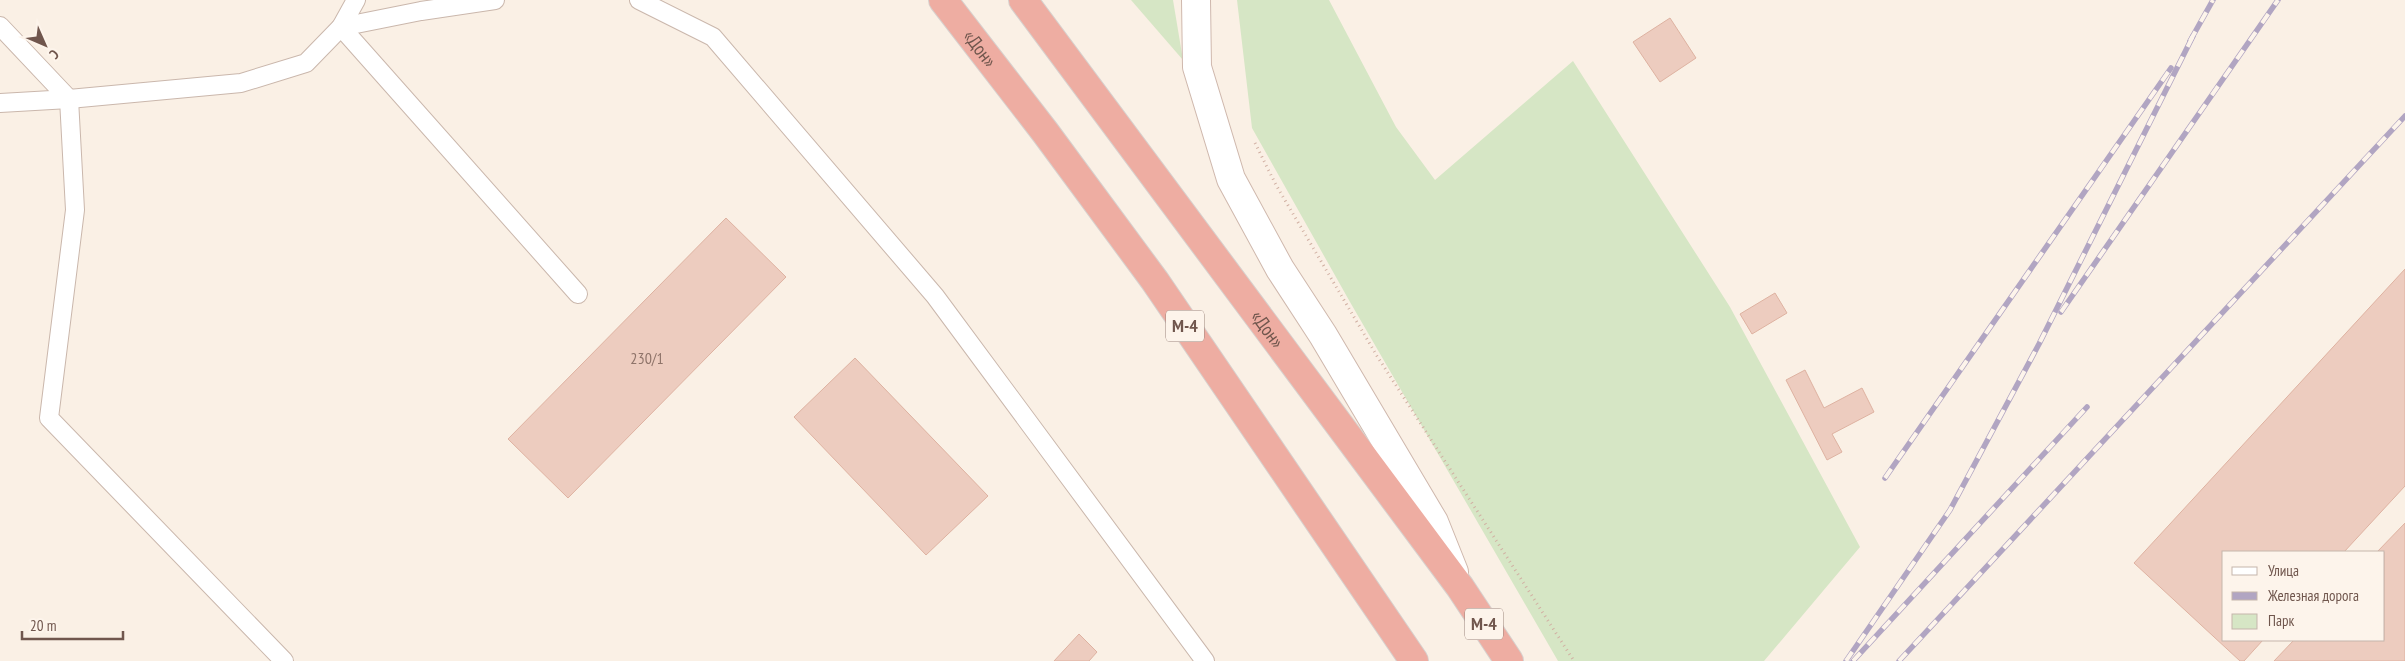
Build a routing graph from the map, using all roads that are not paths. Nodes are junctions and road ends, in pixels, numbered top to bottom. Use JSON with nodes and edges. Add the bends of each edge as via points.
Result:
{"nodes":[{"id":1,"x":356,"y":0,"type":"edge"},
{"id":2,"x":495,"y":0,"type":"edge"},
{"id":3,"x":640,"y":0,"type":"edge"},
{"id":4,"x":942,"y":0,"type":"edge"},
{"id":5,"x":1023,"y":0,"type":"edge"},
{"id":6,"x":1196,"y":0,"type":"edge"},
{"id":7,"x":0,"y":26,"type":"edge"},
{"id":8,"x":342,"y":28,"type":"junction"},
{"id":9,"x":70,"y":99,"type":"junction"},
{"id":10,"x":0,"y":102,"type":"edge"},
{"id":11,"x":578,"y":294,"type":"dead end"},
{"id":12,"x":1460,"y":587,"type":"junction"},
{"id":13,"x":284,"y":661,"type":"edge"},
{"id":14,"x":1205,"y":661,"type":"edge"},
{"id":15,"x":1414,"y":661,"type":"edge"},
{"id":16,"x":1509,"y":661,"type":"edge"}],
"edges":[{"from":1,"to":8,"type":"lane"},
{"from":2,"to":8,"type":"lane","via":[[421,11]]},
{"from":3,"to":14,"type":"lane","via":[[713,37],[935,296]]},
{"from":4,"to":15,"type":"highway","name":"«Дон»","number":"М-4","via":[[1155,281]]},
{"from":5,"to":12,"type":"highway","name":"«Дон»","number":"М-4"},
{"from":6,"to":12,"type":"main road","via":[[1197,67],[1232,179],[1280,269],[1434,522]]},
{"from":7,"to":9,"type":"lane"},
{"from":8,"to":9,"type":"lane","via":[[306,63],[241,83]]},
{"from":8,"to":11,"type":"lane"},
{"from":9,"to":10,"type":"lane"},
{"from":9,"to":13,"type":"lane","via":[[75,210],[49,418]]},
{"from":12,"to":16,"type":"highway","name":"«Дон»","number":"М-4"}]}
